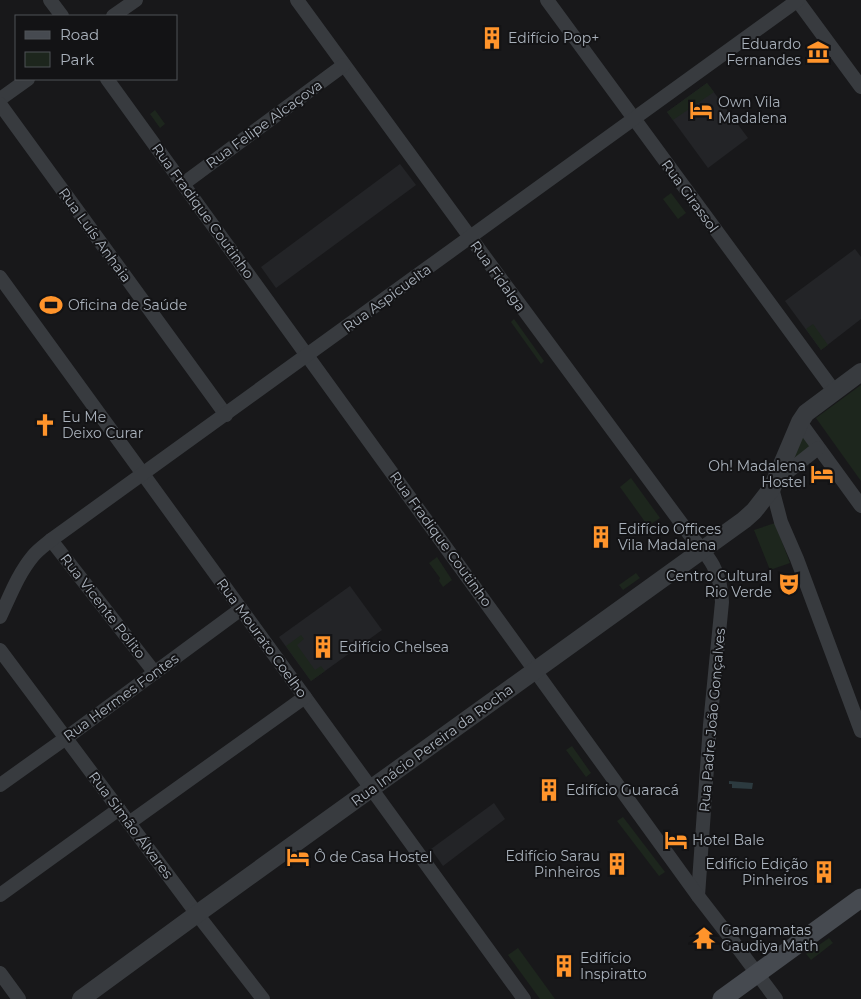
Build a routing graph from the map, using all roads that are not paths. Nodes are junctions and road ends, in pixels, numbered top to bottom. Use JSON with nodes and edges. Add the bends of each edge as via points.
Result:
{"nodes":[{"id":1,"x":50,"y":0,"type":"edge"},
{"id":2,"x":136,"y":0,"type":"edge"},
{"id":3,"x":297,"y":0,"type":"edge"},
{"id":4,"x":798,"y":0,"type":"edge"},
{"id":5,"x":551,"y":1,"type":"edge"},
{"id":6,"x":61,"y":15,"type":"edge"},
{"id":7,"x":115,"y":15,"type":"edge"},
{"id":8,"x":344,"y":65,"type":"junction"},
{"id":9,"x":27,"y":80,"type":"edge"},
{"id":10,"x":108,"y":80,"type":"edge"},
{"id":11,"x":861,"y":87,"type":"edge"},
{"id":12,"x":0,"y":99,"type":"edge"},
{"id":13,"x":0,"y":104,"type":"edge"},
{"id":14,"x":633,"y":118,"type":"junction"},
{"id":15,"x":183,"y":184,"type":"junction"},
{"id":16,"x":470,"y":237,"type":"junction"},
{"id":17,"x":0,"y":277,"type":"edge"},
{"id":18,"x":308,"y":355,"type":"junction"},
{"id":19,"x":861,"y":372,"type":"edge"},
{"id":20,"x":834,"y":391,"type":"junction"},
{"id":21,"x":226,"y":415,"type":"junction"},
{"id":22,"x":800,"y":422,"type":"junction"},
{"id":23,"x":818,"y":448,"type":"junction"},
{"id":24,"x":143,"y":474,"type":"junction"},
{"id":25,"x":773,"y":485,"type":"junction"},
{"id":26,"x":861,"y":506,"type":"edge"},
{"id":27,"x":754,"y":511,"type":"junction"},
{"id":28,"x":781,"y":522,"type":"junction"},
{"id":29,"x":51,"y":540,"type":"junction"},
{"id":30,"x":703,"y":549,"type":"junction"},
{"id":31,"x":241,"y":609,"type":"junction"},
{"id":32,"x":0,"y":617,"type":"edge"},
{"id":33,"x":0,"y":650,"type":"edge"},
{"id":34,"x":536,"y":670,"type":"junction"},
{"id":35,"x":155,"y":672,"type":"junction"},
{"id":36,"x":305,"y":697,"type":"junction"},
{"id":37,"x":861,"y":731,"type":"edge"},
{"id":38,"x":66,"y":738,"type":"junction"},
{"id":39,"x":0,"y":785,"type":"edge"},
{"id":40,"x":372,"y":789,"type":"junction"},
{"id":41,"x":119,"y":809,"type":"junction"},
{"id":42,"x":129,"y":823,"type":"junction"},
{"id":43,"x":0,"y":895,"type":"edge"},
{"id":44,"x":698,"y":896,"type":"junction"},
{"id":45,"x":861,"y":898,"type":"edge"},
{"id":46,"x":197,"y":914,"type":"junction"},
{"id":47,"x":0,"y":973,"type":"edge"},
{"id":48,"x":757,"y":973,"type":"junction"},
{"id":49,"x":19,"y":999,"type":"edge"},
{"id":50,"x":81,"y":999,"type":"edge"},
{"id":51,"x":263,"y":999,"type":"edge"},
{"id":52,"x":524,"y":999,"type":"edge"},
{"id":53,"x":722,"y":999,"type":"edge"},
{"id":54,"x":776,"y":999,"type":"edge"}],
"edges":[{"from":1,"to":6,"type":"street"},
{"from":2,"to":7,"type":"street"},
{"from":3,"to":8,"type":"street","name":"Rua Fidalga"},
{"from":4,"to":11,"type":"street"},
{"from":4,"to":14,"type":"street","name":"Rua Aspicuelta"},
{"from":5,"to":14,"type":"street","name":"Rua Girassol"},
{"from":8,"to":15,"type":"street","name":"Rua Felipe Alcaçova"},
{"from":8,"to":16,"type":"street","name":"Rua Fidalga"},
{"from":9,"to":12,"type":"street"},
{"from":10,"to":15,"type":"street","name":"Rua Fradique Coutinho"},
{"from":13,"to":21,"type":"street","name":"Rua Luís Anhaia"},
{"from":14,"to":16,"type":"street","name":"Rua Aspicuelta"},
{"from":14,"to":20,"type":"street","name":"Rua Girassol"},
{"from":15,"to":18,"type":"street","name":"Rua Fradique Coutinho"},
{"from":16,"to":18,"type":"street","name":"Rua Aspicuelta"},
{"from":16,"to":30,"type":"street","name":"Rua Fidalga"},
{"from":17,"to":24,"type":"street","name":"Rua Mourato Coelho"},
{"from":18,"to":21,"type":"street","name":"Rua Aspicuelta"},
{"from":18,"to":34,"type":"street","name":"Rua Fradique Coutinho"},
{"from":19,"to":20,"type":"street","name":"Rua Inácio Pereira da Rocha"},
{"from":20,"to":22,"type":"street","name":"Rua Inácio Pereira da Rocha","via":[[806,413]]},
{"from":21,"to":24,"type":"street","name":"Rua Aspicuelta"},
{"from":22,"to":23,"type":"street"},
{"from":22,"to":25,"type":"street","name":"Rua Inácio Pereira da Rocha"},
{"from":23,"to":25,"type":"street","name":"Rua Inácio Pereira da Rocha"},
{"from":23,"to":26,"type":"street"},
{"from":24,"to":29,"type":"street","name":"Rua Aspicuelta"},
{"from":24,"to":31,"type":"street","name":"Rua Mourato Coelho"},
{"from":25,"to":27,"type":"street","name":"Rua Inácio Pereira da Rocha"},
{"from":25,"to":28,"type":"street"},
{"from":27,"to":28,"type":"street","via":[[770,514]]},
{"from":27,"to":30,"type":"street","name":"Rua Inácio Pereira da Rocha"},
{"from":28,"to":37,"type":"street"},
{"from":29,"to":32,"type":"street","name":"Rua Aspicuelta","via":[[25,566]]},
{"from":29,"to":35,"type":"street","name":"Rua Vicente Pólito"},
{"from":30,"to":34,"type":"street","name":"Rua Inácio Pereira da Rocha"},
{"from":30,"to":44,"type":"street","name":"Rua Padre João Gonçalves","via":[[718,575],[722,602]]},
{"from":31,"to":35,"type":"street","name":"Rua Hermes Fontes"},
{"from":31,"to":36,"type":"street","name":"Rua Mourato Coelho"},
{"from":33,"to":38,"type":"street","name":"Rua Simão Álvares"},
{"from":34,"to":40,"type":"street","name":"Rua Inácio Pereira da Rocha"},
{"from":34,"to":44,"type":"street","name":"Rua Fradique Coutinho"},
{"from":35,"to":38,"type":"street","name":"Rua Hermes Fontes"},
{"from":36,"to":40,"type":"street","name":"Rua Mourato Coelho"},
{"from":36,"to":42,"type":"street"},
{"from":38,"to":39,"type":"street","name":"Rua Hermes Fontes"},
{"from":38,"to":41,"type":"street","name":"Rua Simão Álvares"},
{"from":40,"to":46,"type":"street","name":"Rua Inácio Pereira da Rocha"},
{"from":40,"to":52,"type":"street","name":"Rua Mourato Coelho"},
{"from":41,"to":42,"type":"street","name":"Rua Simão Álvares"},
{"from":41,"to":43,"type":"street"},
{"from":42,"to":46,"type":"street","name":"Rua Simão Álvares"},
{"from":44,"to":48,"type":"street","name":"Rua Fradique Coutinho"},
{"from":45,"to":48,"type":"main road"},
{"from":46,"to":50,"type":"street","name":"Rua Inácio Pereira da Rocha"},
{"from":46,"to":51,"type":"street","name":"Rua Simão Álvares"},
{"from":47,"to":49,"type":"street"},
{"from":48,"to":53,"type":"main road"},
{"from":48,"to":54,"type":"street","name":"Rua Fradique Coutinho"}]}
